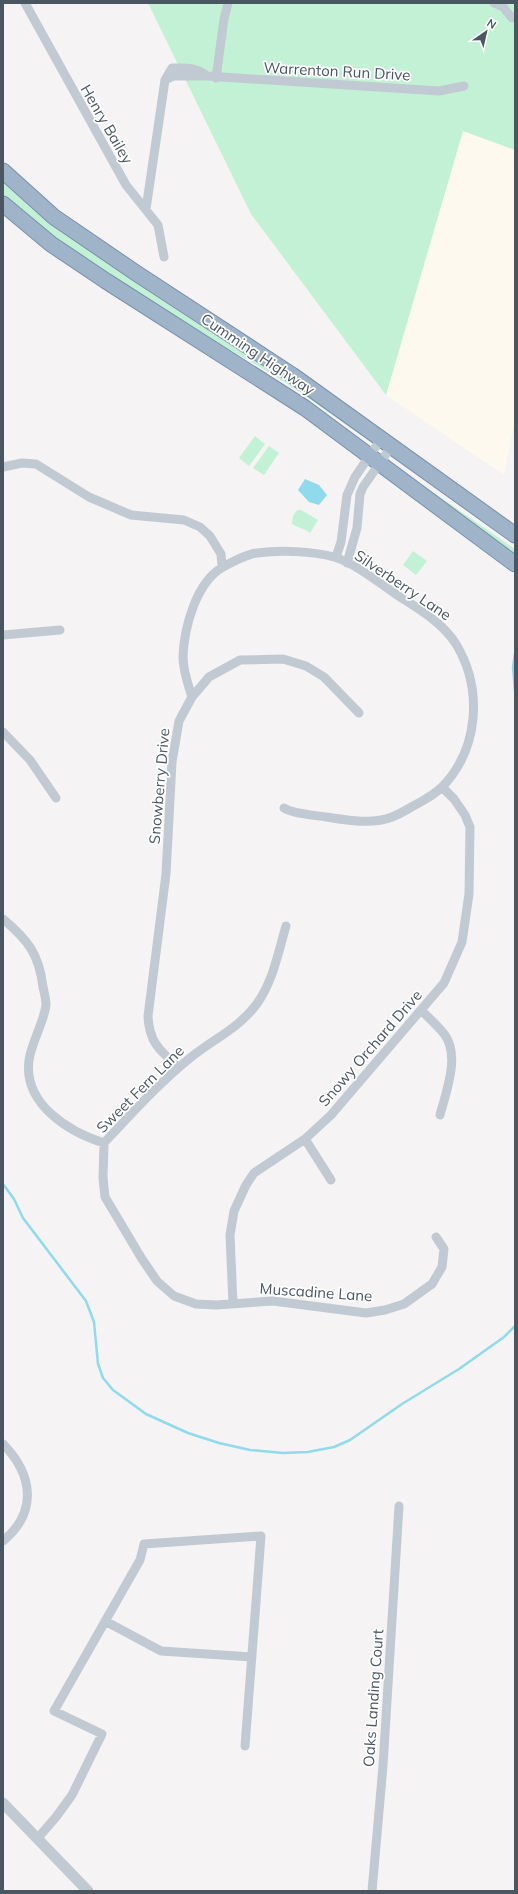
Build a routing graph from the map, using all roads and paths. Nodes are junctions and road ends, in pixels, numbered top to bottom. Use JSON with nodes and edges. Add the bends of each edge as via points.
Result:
{"nodes":[{"id":1,"x":25,"y":3,"type":"edge"},
{"id":2,"x":228,"y":3,"type":"edge"},
{"id":3,"x":494,"y":3,"type":"edge"},
{"id":4,"x":512,"y":18,"type":"dead end"},
{"id":5,"x":212,"y":77,"type":"junction"},
{"id":6,"x":464,"y":86,"type":"dead end"},
{"id":7,"x":3,"y":171,"type":"edge"},
{"id":8,"x":3,"y":204,"type":"edge"},
{"id":9,"x":146,"y":209,"type":"junction"},
{"id":10,"x":164,"y":257,"type":"dead end"},
{"id":11,"x":386,"y":443,"type":"junction"},
{"id":12,"x":374,"y":459,"type":"junction"},
{"id":13,"x":3,"y":465,"type":"edge"},
{"id":14,"x":346,"y":503,"type":"junction"},
{"id":15,"x":360,"y":506,"type":"junction"},
{"id":16,"x":515,"y":535,"type":"edge"},
{"id":17,"x":336,"y":557,"type":"junction"},
{"id":18,"x":347,"y":563,"type":"junction"},
{"id":19,"x":515,"y":564,"type":"edge"},
{"id":20,"x":222,"y":567,"type":"junction"},
{"id":21,"x":60,"y":630,"type":"dead end"},
{"id":22,"x":3,"y":635,"type":"edge"},
{"id":23,"x":192,"y":697,"type":"junction"},
{"id":24,"x":359,"y":713,"type":"dead end"},
{"id":25,"x":3,"y":732,"type":"edge"},
{"id":26,"x":442,"y":787,"type":"junction"},
{"id":27,"x":56,"y":798,"type":"dead end"},
{"id":28,"x":284,"y":808,"type":"dead end"},
{"id":29,"x":3,"y":919,"type":"edge"},
{"id":30,"x":286,"y":926,"type":"dead end"},
{"id":31,"x":421,"y":1010,"type":"junction"},
{"id":32,"x":178,"y":1068,"type":"junction"},
{"id":33,"x":440,"y":1115,"type":"dead end"},
{"id":34,"x":305,"y":1139,"type":"junction"},
{"id":35,"x":104,"y":1143,"type":"junction"},
{"id":36,"x":331,"y":1180,"type":"dead end"},
{"id":37,"x":436,"y":1236,"type":"dead end"},
{"id":38,"x":233,"y":1303,"type":"junction"},
{"id":39,"x":3,"y":1444,"type":"edge"},
{"id":40,"x":399,"y":1506,"type":"dead end"},
{"id":41,"x":3,"y":1542,"type":"edge"},
{"id":42,"x":105,"y":1621,"type":"junction"},
{"id":43,"x":252,"y":1657,"type":"junction"},
{"id":44,"x":245,"y":1746,"type":"dead end"},
{"id":45,"x":3,"y":1803,"type":"edge"},
{"id":46,"x":37,"y":1839,"type":"junction"},
{"id":47,"x":81,"y":1889,"type":"edge"},
{"id":48,"x":372,"y":1891,"type":"edge"}],
"edges":[{"from":1,"to":9,"type":"street","name":"Henry Bailey","via":[[126,185]]},
{"from":2,"to":5,"type":"street"},
{"from":3,"to":4,"type":"street"},
{"from":5,"to":6,"type":"street","name":"Warrenton Run Drive","via":[[439,91]]},
{"from":5,"to":9,"type":"street","name":"Warrenton Run Drive","via":[[192,72],[165,80]]},
{"from":7,"to":11,"type":"highway","name":"Cumming Highway","via":[[54,217],[278,366]]},
{"from":8,"to":12,"type":"highway","name":"Cumming Highway","via":[[57,248],[305,408]]},
{"from":9,"to":10,"type":"street","name":"Henry Bailey","via":[[158,225]]},
{"from":11,"to":12,"type":"street"},
{"from":11,"to":12,"type":"street"},
{"from":11,"to":16,"type":"highway","name":"Cumming Highway"},
{"from":12,"to":14,"type":"street","via":[[355,477]]},
{"from":12,"to":15,"type":"street","via":[[362,487]]},
{"from":12,"to":19,"type":"highway","name":"Cumming Highway"},
{"from":13,"to":20,"type":"street","via":[[36,464],[89,497],[131,515],[184,520],[200,527],[210,536],[221,554]]},
{"from":14,"to":15,"type":"street"},
{"from":14,"to":17,"type":"street","via":[[341,542]]},
{"from":15,"to":18,"type":"street"},
{"from":17,"to":18,"type":"street","name":"Silverberry Lane"},
{"from":17,"to":20,"type":"street","name":"Silverberry Lane","via":[[310,553],[256,553]]},
{"from":18,"to":26,"type":"street","name":"Silverberry Lane","via":[[409,602],[447,631],[468,669],[474,707],[472,735],[456,770]]},
{"from":20,"to":23,"type":"street","name":"Silverberry Lane","via":[[208,580],[194,602],[186,629],[183,659]]},
{"from":21,"to":22,"type":"street"},
{"from":23,"to":24,"type":"street","name":"Snowberry Drive","via":[[209,677],[240,660],[283,659],[306,666],[324,677]]},
{"from":23,"to":32,"type":"street","name":"Snowberry Drive","via":[[179,721],[172,762],[166,874],[148,1016],[149,1031],[157,1048]]},
{"from":25,"to":27,"type":"street","via":[[30,760]]},
{"from":26,"to":28,"type":"street","name":"Silverberry Lane","via":[[428,798],[391,818],[371,821],[334,818]]},
{"from":26,"to":31,"type":"street","name":"Snowy Orchard Drive","via":[[454,799],[470,826],[469,894],[462,942],[444,983]]},
{"from":29,"to":35,"type":"street","via":[[33,950],[41,968],[46,1005],[29,1062],[31,1081],[52,1116],[70,1129]]},
{"from":30,"to":32,"type":"street","name":"Sweet Fern Lane","via":[[269,984],[257,1005],[244,1020]]},
{"from":31,"to":33,"type":"street","via":[[445,1036],[451,1050],[451,1070]]},
{"from":31,"to":34,"type":"street","name":"Snowy Orchard Drive","via":[[331,1115]]},
{"from":32,"to":35,"type":"street","name":"Sweet Fern Lane"},
{"from":34,"to":36,"type":"street"},
{"from":34,"to":38,"type":"street","name":"Snowy Orchard Drive","via":[[254,1173],[240,1196],[234,1211],[230,1235]]},
{"from":35,"to":38,"type":"street","name":"Sweet Fern Lane","via":[[102,1178],[105,1196],[157,1281],[174,1296],[196,1304]]},
{"from":37,"to":38,"type":"street","name":"Muscadine Lane","via":[[444,1249],[442,1267],[432,1284],[404,1304],[366,1313],[273,1301]]},
{"from":39,"to":41,"type":"street","via":[[12,1454],[26,1479],[28,1493],[27,1508],[21,1521]]},
{"from":40,"to":48,"type":"street","name":"Oaks Landing Court","via":[[383,1766]]},
{"from":42,"to":43,"type":"street","via":[[161,1652]]},
{"from":42,"to":43,"type":"street","via":[[140,1560],[144,1544],[261,1536]]},
{"from":42,"to":46,"type":"street","via":[[54,1710],[102,1734],[72,1795]]},
{"from":43,"to":44,"type":"street"},
{"from":45,"to":46,"type":"street"},
{"from":46,"to":47,"type":"street"}]}
